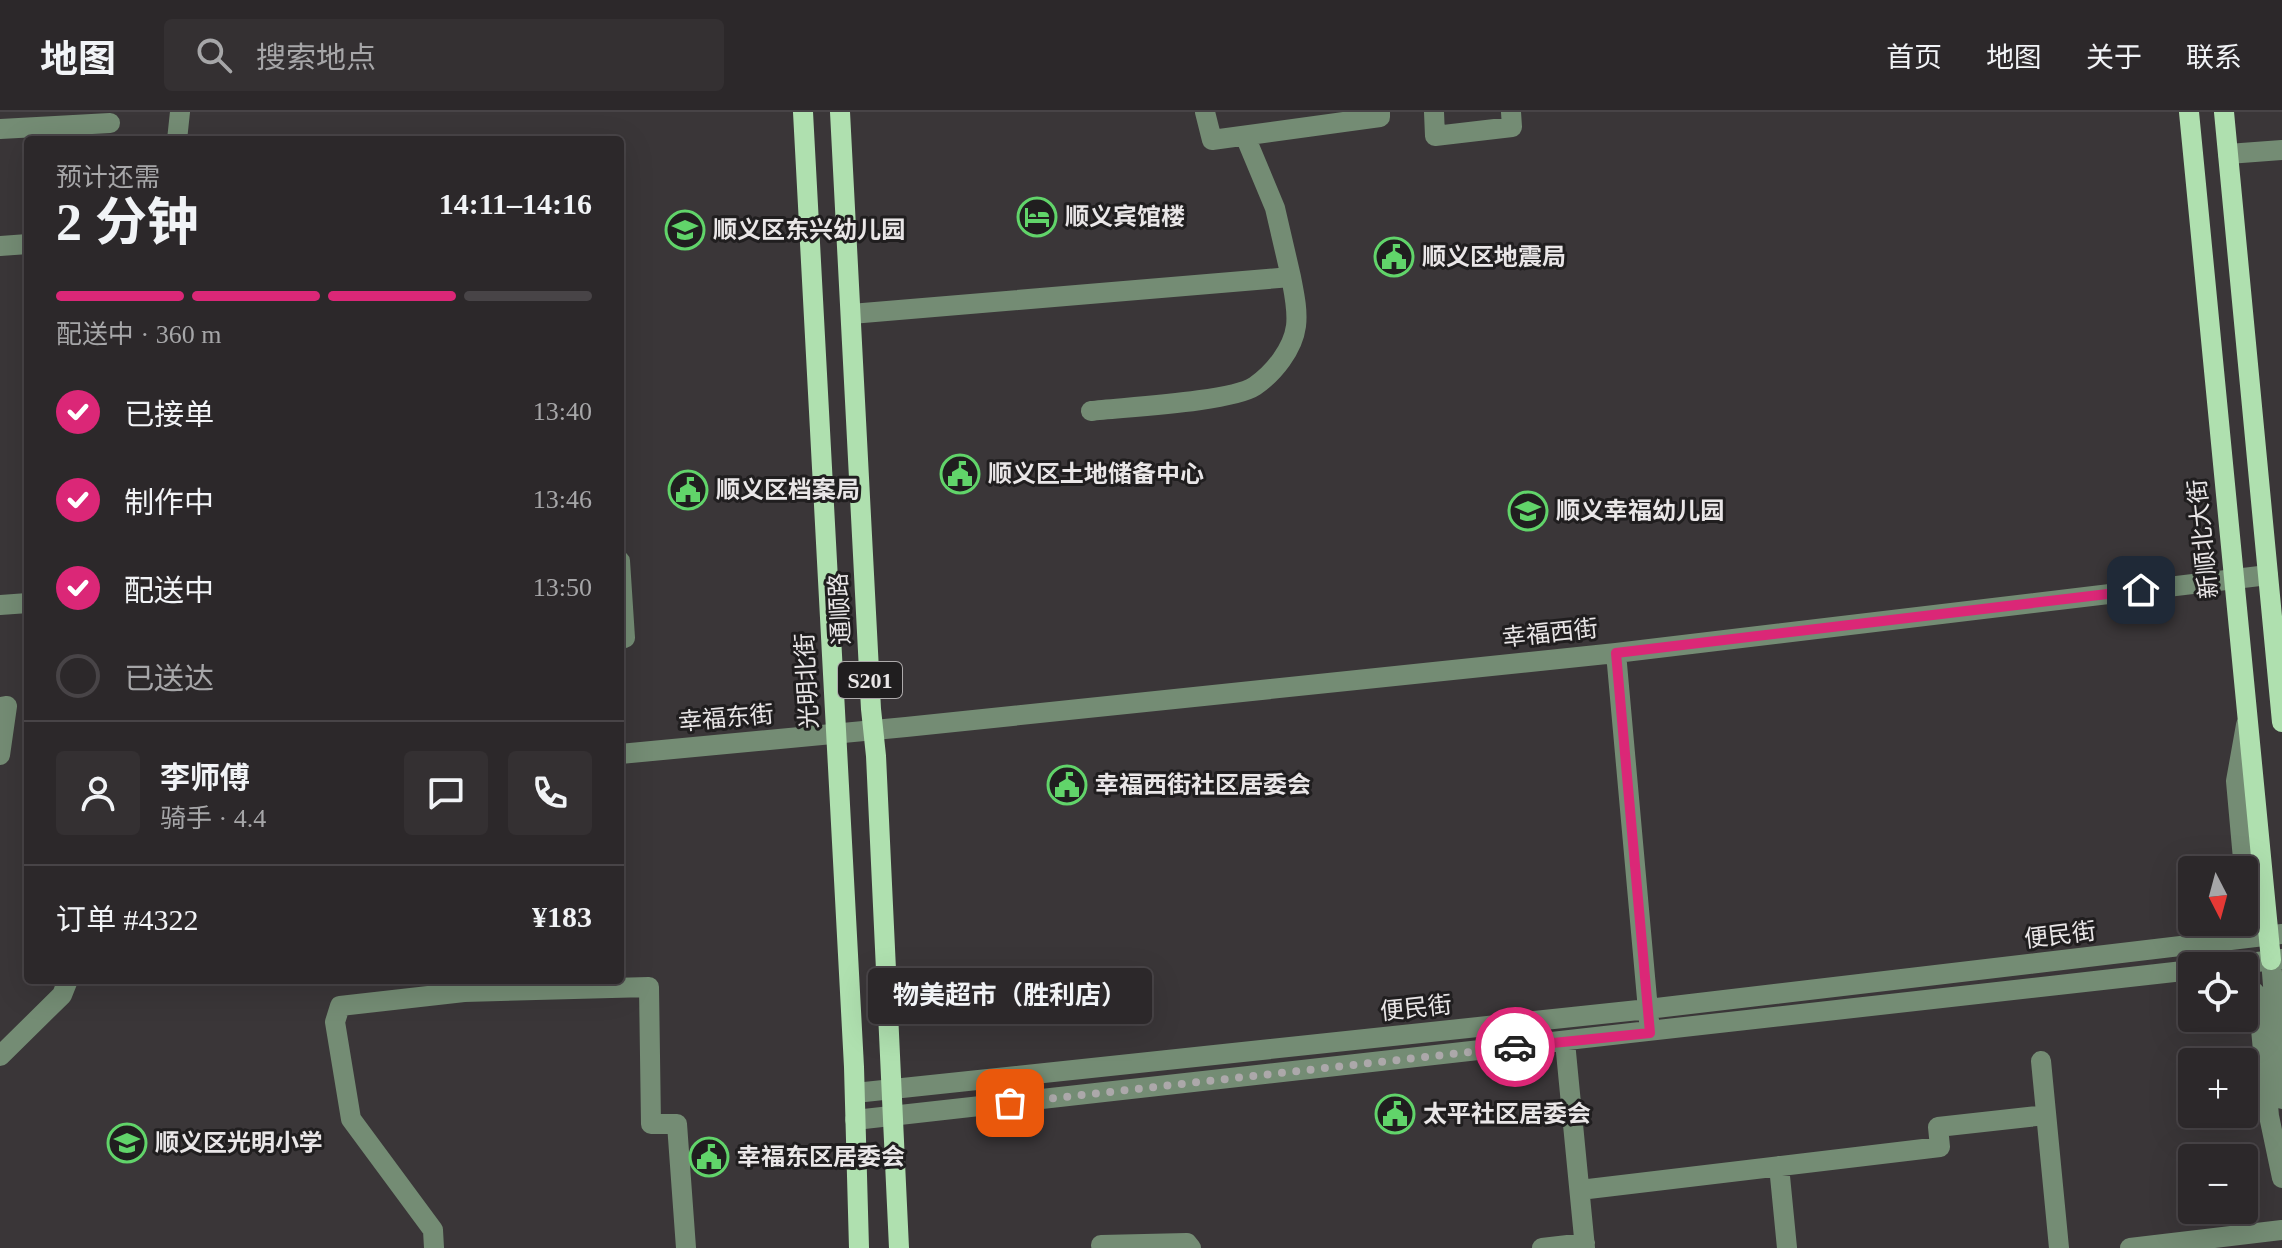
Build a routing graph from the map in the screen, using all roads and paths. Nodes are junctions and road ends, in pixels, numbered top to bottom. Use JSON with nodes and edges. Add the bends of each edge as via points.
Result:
{"nodes":[{"id":1,"x":180,"y":112,"type":"edge"},
{"id":2,"x":803,"y":112,"type":"edge"},
{"id":3,"x":840,"y":112,"type":"edge"},
{"id":4,"x":1205,"y":112,"type":"edge"},
{"id":5,"x":1380,"y":112,"type":"edge"},
{"id":6,"x":1434,"y":112,"type":"edge"},
{"id":7,"x":1511,"y":112,"type":"edge"},
{"id":8,"x":2189,"y":112,"type":"edge"},
{"id":9,"x":2224,"y":112,"type":"edge"},
{"id":10,"x":110,"y":123,"type":"dead end"},
{"id":11,"x":0,"y":129,"type":"edge"},
{"id":12,"x":177,"y":136,"type":"edge"},
{"id":13,"x":1245,"y":136,"type":"junction"},
{"id":14,"x":2282,"y":150,"type":"edge"},
{"id":15,"x":2228,"y":154,"type":"junction"},
{"id":16,"x":24,"y":244,"type":"edge"},
{"id":17,"x":0,"y":246,"type":"edge"},
{"id":18,"x":1291,"y":277,"type":"junction"},
{"id":19,"x":851,"y":314,"type":"junction"},
{"id":20,"x":1091,"y":411,"type":"dead end"},
{"id":21,"x":2268,"y":575,"type":"junction"},
{"id":22,"x":2234,"y":579,"type":"junction"},
{"id":23,"x":24,"y":603,"type":"edge"},
{"id":24,"x":0,"y":605,"type":"edge"},
{"id":25,"x":1616,"y":653,"type":"junction"},
{"id":26,"x":0,"y":707,"type":"edge"},
{"id":27,"x":2248,"y":717,"type":"junction"},
{"id":28,"x":2282,"y":719,"type":"edge"},
{"id":29,"x":872,"y":730,"type":"junction"},
{"id":30,"x":836,"y":733,"type":"junction"},
{"id":31,"x":624,"y":754,"type":"edge"},
{"id":32,"x":0,"y":755,"type":"edge"},
{"id":33,"x":2243,"y":856,"type":"edge"},
{"id":34,"x":2276,"y":934,"type":"edge"},
{"id":35,"x":2179,"y":936,"type":"edge"},
{"id":36,"x":2276,"y":959,"type":"edge"},
{"id":37,"x":2018,"y":967,"type":"junction"},
{"id":38,"x":2178,"y":972,"type":"edge"},
{"id":39,"x":66,"y":984,"type":"edge"},
{"id":40,"x":2178,"y":985,"type":"edge"},
{"id":41,"x":464,"y":986,"type":"edge"},
{"id":42,"x":2006,"y":992,"type":"junction"},
{"id":43,"x":2258,"y":1004,"type":"edge"},
{"id":44,"x":1648,"y":1009,"type":"junction"},
{"id":45,"x":1650,"y":1033,"type":"junction"},
{"id":46,"x":1565,"y":1042,"type":"junction"},
{"id":47,"x":2,"y":1053,"type":"edge"},
{"id":48,"x":2041,"y":1061,"type":"dead end"},
{"id":49,"x":890,"y":1090,"type":"junction"},
{"id":50,"x":855,"y":1093,"type":"junction"},
{"id":51,"x":2282,"y":1099,"type":"edge"},
{"id":52,"x":891,"y":1115,"type":"junction"},
{"id":53,"x":2046,"y":1115,"type":"junction"},
{"id":54,"x":855,"y":1120,"type":"junction"},
{"id":55,"x":1779,"y":1166,"type":"junction"},
{"id":56,"x":2282,"y":1178,"type":"edge"},
{"id":57,"x":1580,"y":1190,"type":"junction"},
{"id":58,"x":2282,"y":1230,"type":"edge"},
{"id":59,"x":1101,"y":1245,"type":"dead end"},
{"id":60,"x":1585,"y":1246,"type":"edge"},
{"id":61,"x":434,"y":1248,"type":"edge"},
{"id":62,"x":686,"y":1248,"type":"edge"},
{"id":63,"x":859,"y":1248,"type":"edge"},
{"id":64,"x":899,"y":1248,"type":"edge"},
{"id":65,"x":1191,"y":1248,"type":"edge"},
{"id":66,"x":1542,"y":1248,"type":"edge"},
{"id":67,"x":1787,"y":1248,"type":"edge"},
{"id":68,"x":2059,"y":1248,"type":"edge"},
{"id":69,"x":2130,"y":1248,"type":"edge"}],
"edges":[{"from":1,"to":12,"type":"street"},
{"from":2,"to":30,"type":"main road","name":"光明北街","number":"S201"},
{"from":3,"to":19,"type":"main road","name":"通顺路","number":"S201"},
{"from":4,"to":13,"type":"street","via":[[1212,140]]},
{"from":5,"to":13,"type":"street","via":[[1380,117]]},
{"from":6,"to":7,"type":"street","via":[[1435,136],[1512,127]]},
{"from":8,"to":22,"type":"main road","name":"新顺北大街"},
{"from":9,"to":15,"type":"main road"},
{"from":10,"to":11,"type":"street"},
{"from":13,"to":18,"type":"street","via":[[1275,208]]},
{"from":14,"to":15,"type":"street"},
{"from":15,"to":21,"type":"main road"},
{"from":16,"to":17,"type":"street"},
{"from":18,"to":19,"type":"street"},
{"from":18,"to":20,"type":"street","via":[[1296,317],[1291,343],[1254,386],[1229,396]]},
{"from":19,"to":29,"type":"main road","name":"通顺路","number":"S201"},
{"from":21,"to":22,"type":"street","name":"幸福西街"},
{"from":21,"to":28,"type":"main road"},
{"from":22,"to":25,"type":"street","name":"幸福西街"},
{"from":22,"to":27,"type":"main road","name":"新顺北大街"},
{"from":23,"to":24,"type":"street"},
{"from":25,"to":29,"type":"street","name":"幸福西街"},
{"from":25,"to":44,"type":"street"},
{"from":26,"to":32,"type":"street","via":[[7,706]]},
{"from":27,"to":33,"type":"street","via":[[2236,781]]},
{"from":27,"to":34,"type":"main road","name":"新顺北大街"},
{"from":29,"to":30,"type":"street","name":"幸福西街"},
{"from":29,"to":49,"type":"main road","name":"通顺路","number":"S201"},
{"from":30,"to":31,"type":"street","name":"幸福东街"},
{"from":30,"to":50,"type":"main road","name":"光明北街","number":"S201"},
{"from":34,"to":36,"type":"main road","name":"新顺北大街"},
{"from":34,"to":37,"type":"street","name":"便民街"},
{"from":35,"to":37,"type":"street","via":[[2073,949]]},
{"from":36,"to":51,"type":"street"},
{"from":37,"to":44,"type":"street","name":"便民街"},
{"from":38,"to":42,"type":"street","name":"便民街"},
{"from":39,"to":47,"type":"street","via":[[62,995]]},
{"from":40,"to":42,"type":"street","via":[[2087,995]]},
{"from":41,"to":61,"type":"street","via":[[340,1006],[335,1022],[351,1119],[433,1230]]},
{"from":41,"to":62,"type":"street","via":[[649,987],[651,1124],[677,1124]]},
{"from":42,"to":45,"type":"street","name":"便民街"},
{"from":43,"to":56,"type":"street","via":[[2269,1116]]},
{"from":44,"to":45,"type":"street"},
{"from":44,"to":49,"type":"street","name":"便民街"},
{"from":45,"to":46,"type":"street","name":"便民街"},
{"from":46,"to":52,"type":"street","name":"便民街"},
{"from":46,"to":57,"type":"street"},
{"from":48,"to":53,"type":"street"},
{"from":49,"to":50,"type":"street","name":"便民街"},
{"from":49,"to":52,"type":"main road","name":"通顺路","number":"S201"},
{"from":50,"to":54,"type":"main road","name":"光明北街","number":"S201"},
{"from":52,"to":54,"type":"street","name":"便民街"},
{"from":52,"to":64,"type":"main road","name":"通顺路","number":"S201"},
{"from":53,"to":55,"type":"street","via":[[1938,1127],[1940,1147]]},
{"from":53,"to":68,"type":"street"},
{"from":54,"to":63,"type":"main road","name":"光明北街","number":"S201"},
{"from":55,"to":57,"type":"street"},
{"from":55,"to":67,"type":"street"},
{"from":57,"to":60,"type":"street"},
{"from":58,"to":69,"type":"street"},
{"from":59,"to":65,"type":"street","via":[[1187,1243]]},
{"from":60,"to":66,"type":"street"}]}
